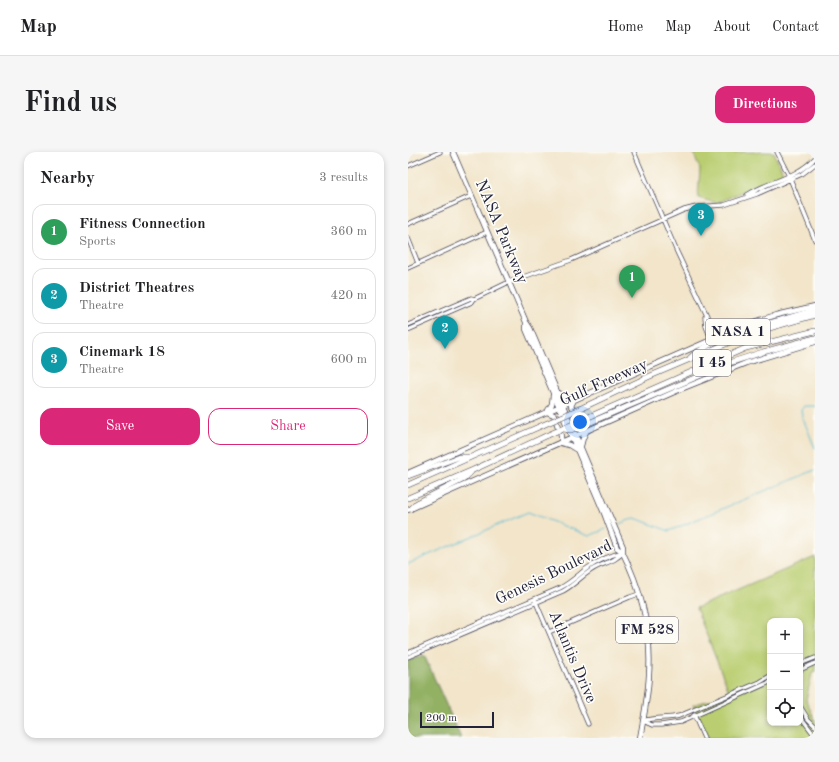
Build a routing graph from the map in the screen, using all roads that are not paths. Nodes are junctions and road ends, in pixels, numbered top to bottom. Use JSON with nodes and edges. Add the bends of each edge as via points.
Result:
{"nodes":[{"id":1,"x":440,"y":152,"type":"edge"},
{"id":2,"x":453,"y":152,"type":"edge"},
{"id":3,"x":634,"y":152,"type":"edge"},
{"id":4,"x":777,"y":152,"type":"edge"},
{"id":5,"x":815,"y":158,"type":"edge"},
{"id":6,"x":815,"y":164,"type":"edge"},
{"id":7,"x":408,"y":166,"type":"edge"},
{"id":8,"x":789,"y":178,"type":"junction"},
{"id":9,"x":471,"y":196,"type":"junction"},
{"id":10,"x":662,"y":219,"type":"junction"},
{"id":11,"x":408,"y":224,"type":"edge"},
{"id":12,"x":487,"y":232,"type":"junction"},
{"id":13,"x":408,"y":238,"type":"edge"},
{"id":14,"x":815,"y":240,"type":"edge"},
{"id":15,"x":418,"y":264,"type":"junction"},
{"id":16,"x":408,"y":268,"type":"edge"},
{"id":17,"x":509,"y":282,"type":"junction"},
{"id":18,"x":815,"y":306,"type":"edge"},
{"id":19,"x":815,"y":310,"type":"edge"},
{"id":20,"x":705,"y":314,"type":"junction"},
{"id":21,"x":815,"y":315,"type":"edge"},
{"id":22,"x":408,"y":327,"type":"edge"},
{"id":23,"x":815,"y":331,"type":"edge"},
{"id":24,"x":717,"y":337,"type":"junction"},
{"id":25,"x":815,"y":338,"type":"edge"},
{"id":26,"x":711,"y":339,"type":"junction"},
{"id":27,"x":815,"y":342,"type":"edge"},
{"id":28,"x":689,"y":360,"type":"junction"},
{"id":29,"x":556,"y":393,"type":"junction"},
{"id":30,"x":574,"y":400,"type":"junction"},
{"id":31,"x":561,"y":406,"type":"junction"},
{"id":32,"x":547,"y":412,"type":"junction"},
{"id":33,"x":562,"y":429,"type":"junction"},
{"id":34,"x":587,"y":430,"type":"junction"},
{"id":35,"x":574,"y":436,"type":"junction"},
{"id":36,"x":561,"y":443,"type":"junction"},
{"id":37,"x":579,"y":448,"type":"junction"},
{"id":38,"x":472,"y":457,"type":"junction"},
{"id":39,"x":473,"y":470,"type":"junction"},
{"id":40,"x":408,"y":472,"type":"edge"},
{"id":41,"x":408,"y":476,"type":"edge"},
{"id":42,"x":408,"y":485,"type":"edge"},
{"id":43,"x":408,"y":498,"type":"edge"},
{"id":44,"x":410,"y":510,"type":"edge"},
{"id":45,"x":606,"y":512,"type":"junction"},
{"id":46,"x":623,"y":552,"type":"junction"},
{"id":47,"x":639,"y":594,"type":"junction"},
{"id":48,"x":535,"y":600,"type":"junction"},
{"id":49,"x":462,"y":632,"type":"junction"},
{"id":50,"x":549,"y":632,"type":"junction"},
{"id":51,"x":408,"y":653,"type":"edge"},
{"id":52,"x":408,"y":657,"type":"edge"},
{"id":53,"x":815,"y":658,"type":"edge"},
{"id":54,"x":803,"y":663,"type":"edge"},
{"id":55,"x":815,"y":663,"type":"edge"},
{"id":56,"x":803,"y":669,"type":"edge"},
{"id":57,"x":767,"y":678,"type":"edge"},
{"id":58,"x":767,"y":683,"type":"edge"},
{"id":59,"x":692,"y":710,"type":"junction"},
{"id":60,"x":803,"y":710,"type":"edge"},
{"id":61,"x":694,"y":716,"type":"junction"},
{"id":62,"x":803,"y":720,"type":"edge"},
{"id":63,"x":643,"y":721,"type":"junction"},
{"id":64,"x":588,"y":724,"type":"dead end"},
{"id":65,"x":815,"y":726,"type":"edge"},
{"id":66,"x":815,"y":736,"type":"edge"},
{"id":67,"x":640,"y":738,"type":"edge"},
{"id":68,"x":704,"y":738,"type":"edge"}],
"edges":[{"from":1,"to":7,"type":"street"},
{"from":2,"to":9,"type":"main road","name":"NASA Parkway"},
{"from":3,"to":10,"type":"street"},
{"from":4,"to":8,"type":"street"},
{"from":5,"to":8,"type":"street"},
{"from":6,"to":8,"type":"street","via":[[802,174]]},
{"from":8,"to":10,"type":"street","via":[[724,205],[689,208]]},
{"from":8,"to":14,"type":"street"},
{"from":9,"to":11,"type":"street"},
{"from":9,"to":12,"type":"main road","name":"NASA Parkway"},
{"from":10,"to":17,"type":"street","via":[[571,260]]},
{"from":10,"to":20,"type":"street"},
{"from":12,"to":15,"type":"street"},
{"from":12,"to":17,"type":"main road","name":"NASA Parkway"},
{"from":13,"to":15,"type":"street"},
{"from":15,"to":16,"type":"street"},
{"from":17,"to":22,"type":"street","via":[[472,302]]},
{"from":17,"to":29,"type":"main road","name":"NASA Parkway"},
{"from":18,"to":24,"type":"main road","via":[[744,324]]},
{"from":19,"to":28,"type":"highway","number":"NASA 1","via":[[726,337],[697,351]]},
{"from":20,"to":24,"type":"street"},
{"from":20,"to":26,"type":"street"},
{"from":21,"to":28,"type":"highway","name":"Gulf Freeway","number":"I 45","via":[[749,334]]},
{"from":23,"to":33,"type":"highway","name":"Gulf Freeway","number":"I 45","bridge":true,"via":[[746,348]]},
{"from":24,"to":26,"type":"main road"},
{"from":25,"to":33,"type":"highway","number":"NASA 1","bridge":true,"via":[[725,365],[571,430]]},
{"from":26,"to":30,"type":"main road"},
{"from":27,"to":34,"type":"main road","via":[[726,370]]},
{"from":28,"to":38,"type":"highway","name":"Gulf Freeway","number":"I 45","bridge":true},
{"from":29,"to":30,"type":"main road"},
{"from":29,"to":31,"type":"main road","name":"NASA Parkway"},
{"from":29,"to":32,"type":"main road"},
{"from":30,"to":31,"type":"main road"},
{"from":30,"to":34,"type":"main road","via":[[571,406],[582,428]]},
{"from":31,"to":32,"type":"main road"},
{"from":31,"to":35,"type":"main road","name":"NASA Parkway","number":"FM 528"},
{"from":32,"to":36,"type":"main road","via":[[554,415]]},
{"from":32,"to":40,"type":"main road"},
{"from":33,"to":39,"type":"highway","name":"Gulf Freeway","number":"I 45","bridge":true},
{"from":34,"to":35,"type":"main road"},
{"from":34,"to":37,"type":"main road"},
{"from":35,"to":36,"type":"main road"},
{"from":35,"to":37,"type":"main road","name":"NASA Parkway","number":"FM 528"},
{"from":36,"to":37,"type":"main road"},
{"from":36,"to":44,"type":"main road"},
{"from":37,"to":45,"type":"main road","name":"NASA Parkway","number":"FM 528"},
{"from":38,"to":41,"type":"highway","via":[[459,457]]},
{"from":38,"to":42,"type":"highway","name":"Gulf Freeway","number":"I 45"},
{"from":39,"to":43,"type":"highway","name":"Gulf Freeway","number":"I 45"},
{"from":39,"to":44,"type":"highway","via":[[464,479]]},
{"from":45,"to":46,"type":"main road","name":"NASA Parkway","number":"FM 528"},
{"from":45,"to":46,"type":"main road","name":"NASA Parkway","number":"FM 528","via":[[617,548]]},
{"from":46,"to":47,"type":"main road","name":"NASA Parkway","number":"FM 528"},
{"from":46,"to":48,"type":"street","name":"Genesis Boulevard","via":[[594,564],[565,585]]},
{"from":47,"to":50,"type":"street"},
{"from":47,"to":63,"type":"main road","name":"NASA Parkway","number":"FM 528","via":[[646,620],[650,659]]},
{"from":48,"to":49,"type":"street","name":"Genesis Boulevard"},
{"from":48,"to":50,"type":"street","name":"Atlantis Drive"},
{"from":49,"to":51,"type":"street","name":"Genesis Boulevard"},
{"from":49,"to":52,"type":"street","name":"Genesis Boulevard"},
{"from":50,"to":64,"type":"street","name":"Atlantis Drive"},
{"from":53,"to":54,"type":"street"},
{"from":55,"to":56,"type":"street"},
{"from":57,"to":59,"type":"street"},
{"from":58,"to":61,"type":"street"},
{"from":59,"to":61,"type":"street"},
{"from":59,"to":63,"type":"street","via":[[673,718]]},
{"from":60,"to":65,"type":"street"},
{"from":61,"to":63,"type":"street","via":[[666,725],[652,725]]},
{"from":61,"to":68,"type":"street"},
{"from":62,"to":66,"type":"street"},
{"from":63,"to":67,"type":"main road","number":"FM 528"}]}
